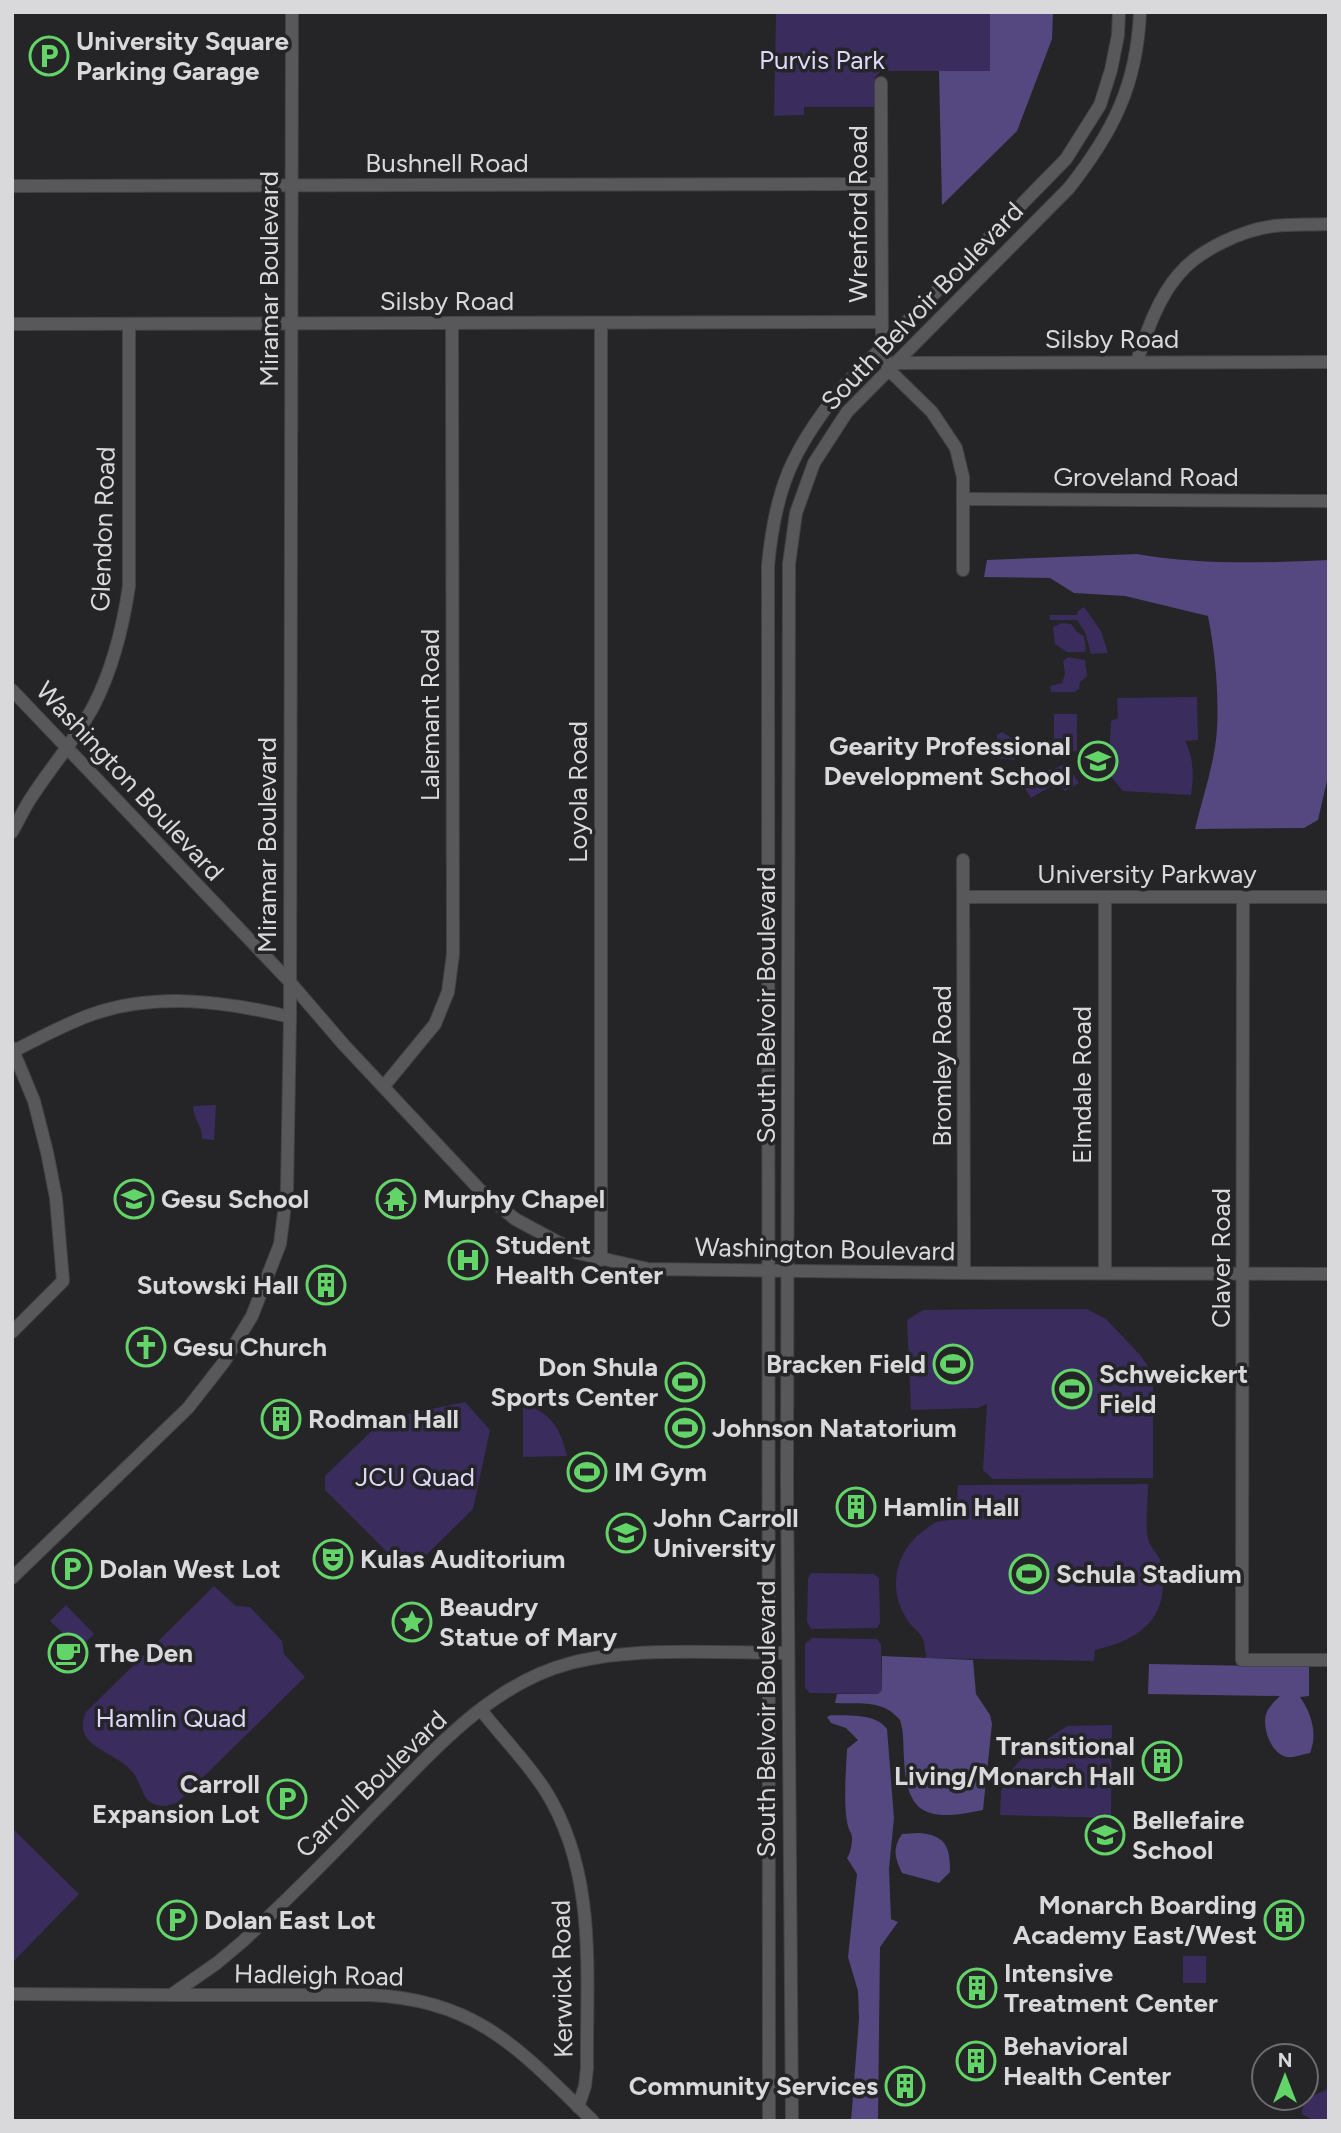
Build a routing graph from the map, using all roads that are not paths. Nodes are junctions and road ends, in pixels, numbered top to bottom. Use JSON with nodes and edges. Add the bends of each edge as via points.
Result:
{"nodes":[{"id":1,"x":292,"y":12,"type":"edge"},
{"id":2,"x":1119,"y":12,"type":"edge"},
{"id":3,"x":1140,"y":12,"type":"edge"},
{"id":4,"x":881,"y":83,"type":"dead end"},
{"id":5,"x":881,"y":184,"type":"junction"},
{"id":6,"x":12,"y":186,"type":"edge"},
{"id":7,"x":291,"y":186,"type":"junction"},
{"id":8,"x":1329,"y":224,"type":"edge"},
{"id":9,"x":881,"y":323,"type":"junction"},
{"id":10,"x":12,"y":324,"type":"edge"},
{"id":11,"x":129,"y":324,"type":"junction"},
{"id":12,"x":292,"y":324,"type":"junction"},
{"id":13,"x":452,"y":324,"type":"junction"},
{"id":14,"x":601,"y":324,"type":"junction"},
{"id":15,"x":882,"y":348,"type":"junction"},
{"id":16,"x":1137,"y":361,"type":"junction"},
{"id":17,"x":1329,"y":362,"type":"edge"},
{"id":18,"x":892,"y":366,"type":"junction"},
{"id":19,"x":964,"y":499,"type":"junction"},
{"id":20,"x":1329,"y":501,"type":"edge"},
{"id":21,"x":963,"y":570,"type":"dead end"},
{"id":22,"x":12,"y":690,"type":"edge"},
{"id":23,"x":68,"y":749,"type":"junction"},
{"id":24,"x":769,"y":800,"type":"junction"},
{"id":25,"x":788,"y":801,"type":"junction"},
{"id":26,"x":12,"y":832,"type":"edge"},
{"id":27,"x":963,"y":860,"type":"dead end"},
{"id":28,"x":964,"y":897,"type":"junction"},
{"id":29,"x":1105,"y":897,"type":"junction"},
{"id":30,"x":1243,"y":897,"type":"junction"},
{"id":31,"x":1329,"y":897,"type":"edge"},
{"id":32,"x":289,"y":981,"type":"junction"},
{"id":33,"x":290,"y":1017,"type":"junction"},
{"id":34,"x":13,"y":1050,"type":"edge"},
{"id":35,"x":384,"y":1086,"type":"junction"},
{"id":36,"x":601,"y":1260,"type":"junction"},
{"id":37,"x":770,"y":1270,"type":"junction"},
{"id":38,"x":789,"y":1270,"type":"junction"},
{"id":39,"x":964,"y":1273,"type":"junction"},
{"id":40,"x":1105,"y":1273,"type":"junction"},
{"id":41,"x":1243,"y":1274,"type":"junction"},
{"id":42,"x":1329,"y":1274,"type":"edge"},
{"id":43,"x":12,"y":1332,"type":"edge"},
{"id":44,"x":12,"y":1578,"type":"edge"},
{"id":45,"x":769,"y":1653,"type":"junction"},
{"id":46,"x":788,"y":1653,"type":"junction"},
{"id":47,"x":1329,"y":1660,"type":"edge"},
{"id":48,"x":481,"y":1710,"type":"junction"},
{"id":49,"x":12,"y":1994,"type":"edge"},
{"id":50,"x":171,"y":1995,"type":"junction"},
{"id":51,"x":578,"y":2107,"type":"junction"},
{"id":52,"x":593,"y":2121,"type":"edge"},
{"id":53,"x":769,"y":2121,"type":"edge"},
{"id":54,"x":792,"y":2121,"type":"edge"}],
"edges":[{"from":1,"to":7,"type":"street","name":"Miramar Boulevard"},
{"from":2,"to":15,"type":"street","name":"South Belvoir Boulevard","via":[[1111,70],[1100,105],[1066,159]]},
{"from":3,"to":18,"type":"street","name":"South Belvoir Boulevard","via":[[1124,99],[1091,160],[1069,188]]},
{"from":4,"to":5,"type":"street","name":"Wrenford Road"},
{"from":5,"to":7,"type":"street","name":"Bushnell Road"},
{"from":5,"to":9,"type":"street","name":"Wrenford Road"},
{"from":6,"to":7,"type":"street","name":"Bushnell Road"},
{"from":7,"to":12,"type":"street","name":"Miramar Boulevard"},
{"from":8,"to":16,"type":"street","via":[[1251,231],[1209,251],[1179,273],[1152,317]]},
{"from":9,"to":14,"type":"street","name":"Silsby Road"},
{"from":9,"to":15,"type":"street","name":"Wrenford Road"},
{"from":10,"to":11,"type":"street","name":"Silsby Road"},
{"from":11,"to":12,"type":"street","name":"Silsby Road"},
{"from":11,"to":23,"type":"street","name":"Glendon Road","via":[[129,586],[115,654],[95,704]]},
{"from":12,"to":13,"type":"street","name":"Silsby Road"},
{"from":12,"to":32,"type":"street","name":"Miramar Boulevard"},
{"from":13,"to":14,"type":"street","name":"Silsby Road"},
{"from":13,"to":35,"type":"street","name":"Lalemant Road","via":[[453,954],[448,992],[435,1024]]},
{"from":14,"to":36,"type":"street","name":"Loyola Road"},
{"from":15,"to":18,"type":"street","name":"Wrenford Road"},
{"from":15,"to":24,"type":"street","name":"South Belvoir Boulevard","via":[[816,419],[791,463],[772,526],[768,566]]},
{"from":16,"to":17,"type":"street","name":"Silsby Road"},
{"from":16,"to":18,"type":"street","name":"Silsby Road"},
{"from":18,"to":19,"type":"street","name":"Wrenford Road","via":[[950,436],[963,471]]},
{"from":18,"to":25,"type":"street","name":"South Belvoir Boulevard","via":[[829,437],[796,513],[789,564]]},
{"from":19,"to":20,"type":"street","name":"Groveland Road"},
{"from":19,"to":21,"type":"street","name":"Wrenford Road"},
{"from":22,"to":23,"type":"street","name":"Washington Boulevard"},
{"from":23,"to":26,"type":"street","name":"Glendon Road"},
{"from":23,"to":32,"type":"street","name":"Washington Boulevard"},
{"from":24,"to":25,"type":"street"},
{"from":24,"to":37,"type":"street","name":"South Belvoir Boulevard"},
{"from":25,"to":38,"type":"street","name":"South Belvoir Boulevard"},
{"from":27,"to":28,"type":"street","name":"Bromley Road"},
{"from":28,"to":29,"type":"street","name":"University Parkway"},
{"from":28,"to":39,"type":"street","name":"Bromley Road"},
{"from":29,"to":30,"type":"street","name":"University Parkway"},
{"from":29,"to":40,"type":"street","name":"Elmdale Road"},
{"from":30,"to":31,"type":"street","name":"University Parkway"},
{"from":30,"to":41,"type":"street","name":"Claver Road"},
{"from":32,"to":33,"type":"street","name":"Miramar Boulevard"},
{"from":32,"to":35,"type":"street","name":"Washington Boulevard"},
{"from":33,"to":34,"type":"street","via":[[210,1002],[147,1002],[90,1015]]},
{"from":33,"to":44,"type":"street","name":"Miramar Boulevard","via":[[286,1200],[280,1244],[252,1316],[188,1408]]},
{"from":34,"to":43,"type":"street","via":[[34,1101],[47,1152],[63,1281]]},
{"from":35,"to":36,"type":"street","name":"Washington Boulevard","via":[[480,1190],[514,1219],[551,1241]]},
{"from":36,"to":37,"type":"street","name":"Washington Boulevard","via":[[648,1269]]},
{"from":37,"to":38,"type":"street","name":"Washington Boulevard"},
{"from":37,"to":45,"type":"street","name":"South Belvoir Boulevard"},
{"from":38,"to":39,"type":"street","name":"Washington Boulevard"},
{"from":38,"to":46,"type":"street","name":"South Belvoir Boulevard"},
{"from":39,"to":40,"type":"street","name":"Washington Boulevard"},
{"from":40,"to":41,"type":"street","name":"Washington Boulevard"},
{"from":41,"to":42,"type":"street","name":"Washington Boulevard"},
{"from":41,"to":47,"type":"street","name":"Claver Road","via":[[1242,1660]]},
{"from":45,"to":46,"type":"street","name":"Carroll Boulevard"},
{"from":45,"to":48,"type":"street","name":"Carroll Boulevard","via":[[636,1653],[569,1663],[517,1684]]},
{"from":45,"to":53,"type":"street","name":"South Belvoir Boulevard"},
{"from":46,"to":54,"type":"street","name":"South Belvoir Boulevard"},
{"from":48,"to":50,"type":"street","name":"Carroll Boulevard","via":[[453,1732],[242,1942]]},
{"from":48,"to":51,"type":"street","name":"Kerwick Road","via":[[544,1789],[581,1879],[586,1907],[587,2068]]},
{"from":49,"to":50,"type":"street"},
{"from":50,"to":51,"type":"street","name":"Hadleigh Road","via":[[369,1995],[438,2005],[500,2036]]},
{"from":51,"to":52,"type":"street","name":"Hadleigh Road"}]}
